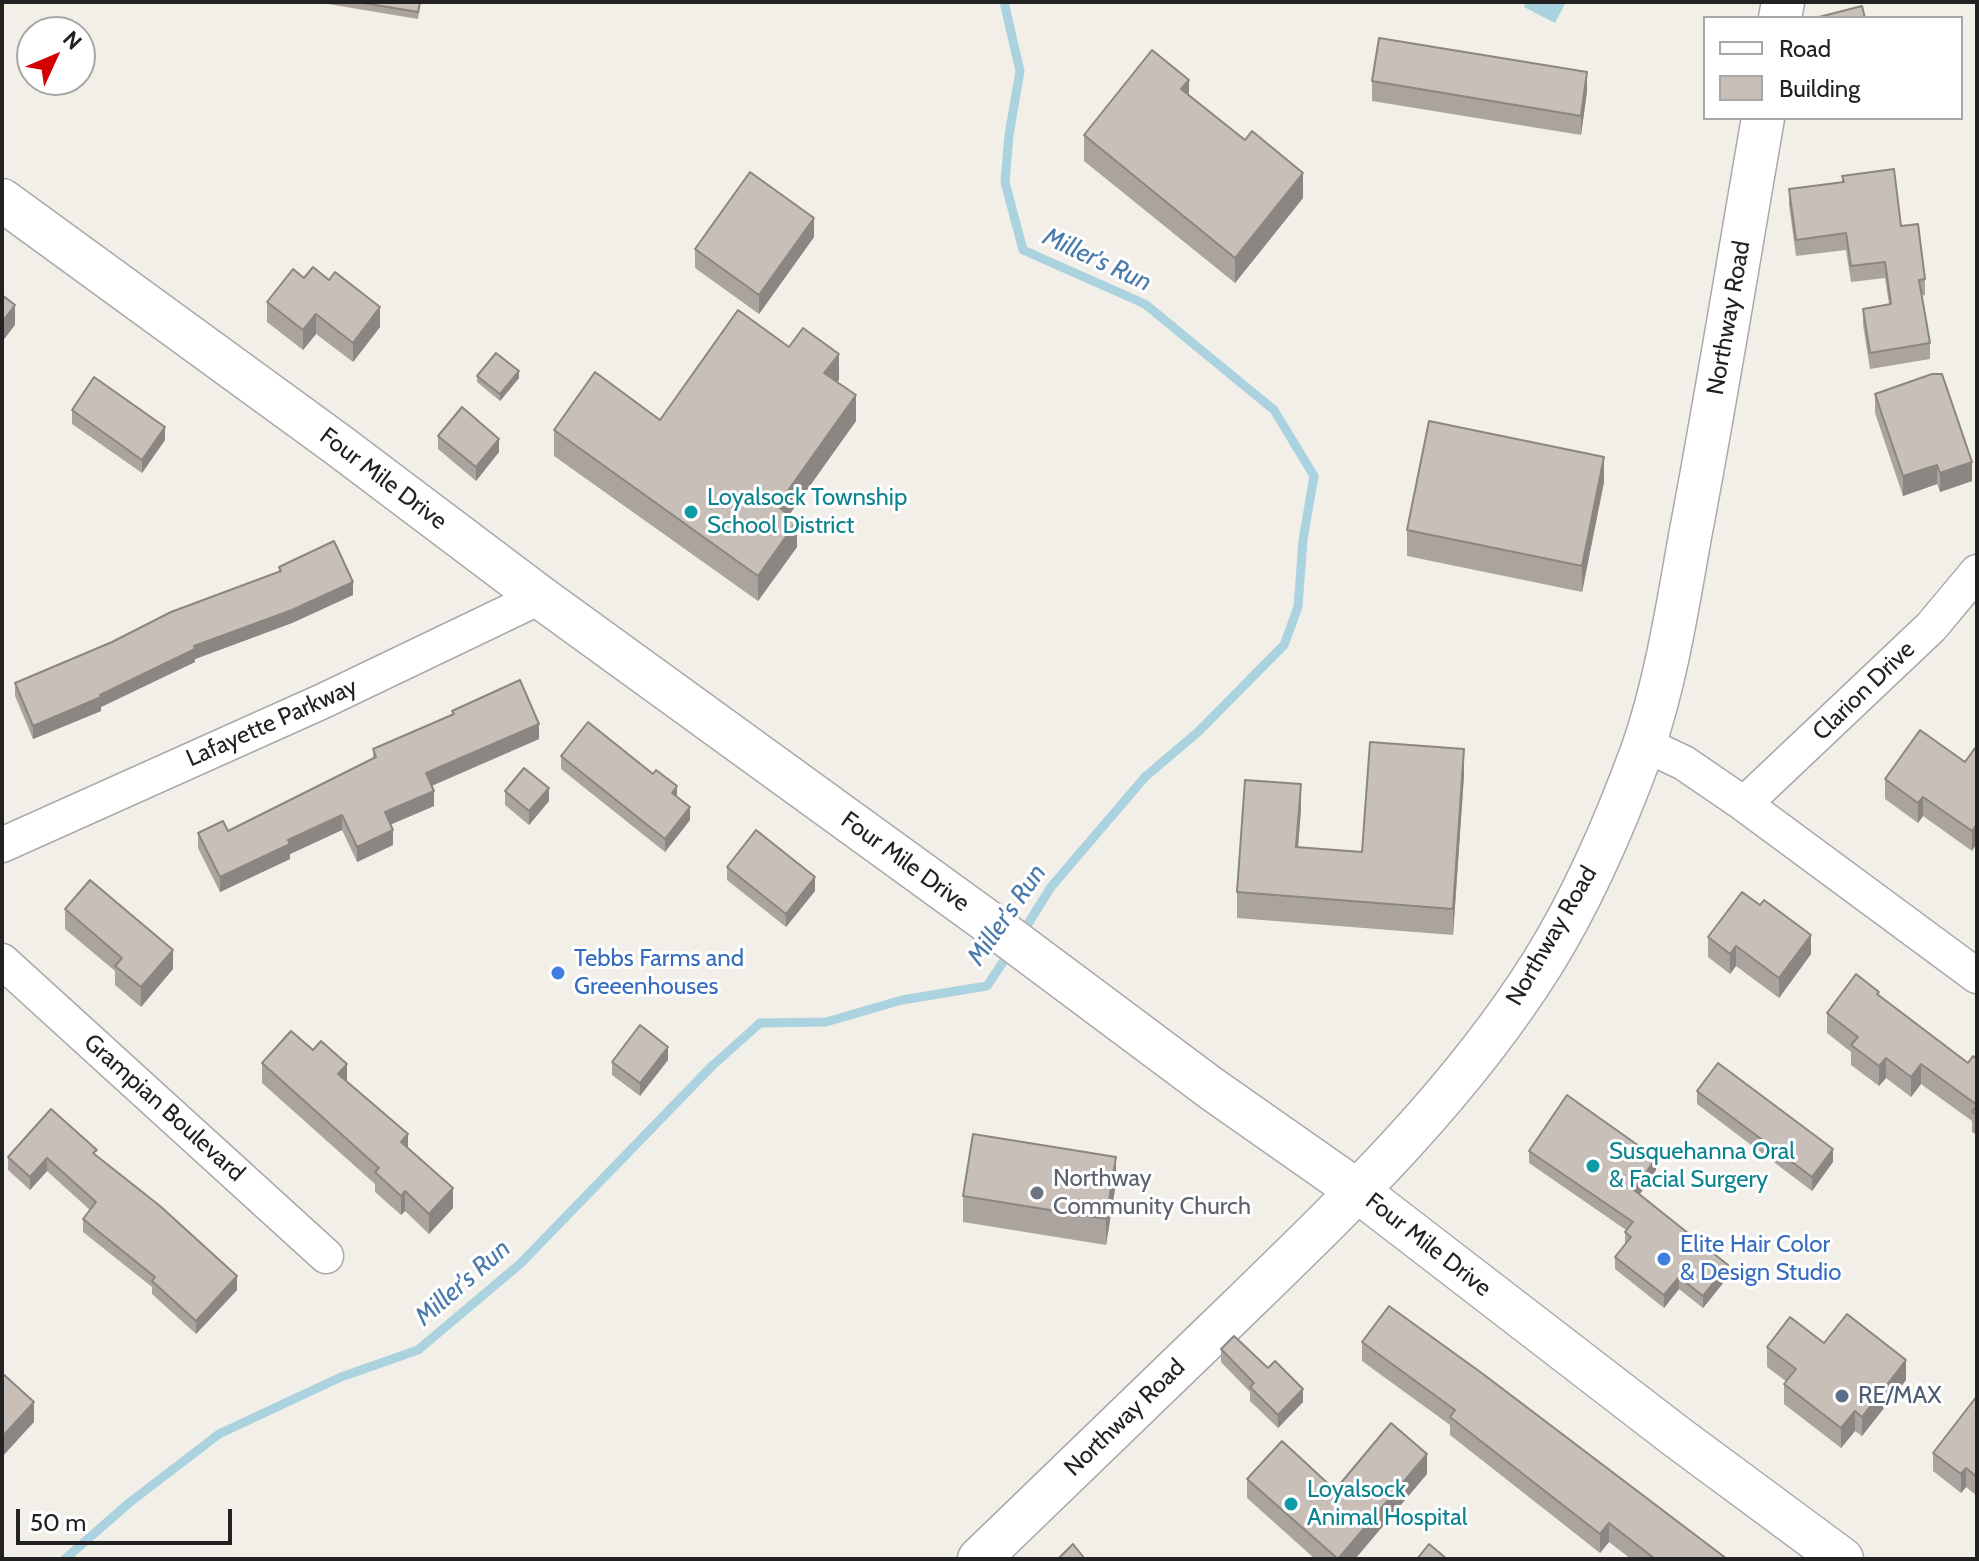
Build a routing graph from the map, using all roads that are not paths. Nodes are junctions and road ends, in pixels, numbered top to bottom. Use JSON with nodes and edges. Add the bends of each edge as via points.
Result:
{"nodes":[{"id":1,"x":1763,"y":120,"type":"edge"},
{"id":2,"x":2,"y":200,"type":"edge"},
{"id":3,"x":1977,"y":572,"type":"edge"},
{"id":4,"x":540,"y":597,"type":"junction"},
{"id":5,"x":1644,"y":744,"type":"junction"},
{"id":6,"x":1744,"y":804,"type":"junction"},
{"id":7,"x":2,"y":845,"type":"edge"},
{"id":8,"x":2,"y":961,"type":"edge"},
{"id":9,"x":1977,"y":976,"type":"edge"},
{"id":10,"x":1359,"y":1192,"type":"junction"},
{"id":11,"x":326,"y":1256,"type":"dead end"},
{"id":12,"x":979,"y":1559,"type":"edge"},
{"id":13,"x":1842,"y":1559,"type":"edge"}],
"edges":[{"from":1,"to":5,"type":"street","name":"Northway Road","via":[[1679,595]]},
{"from":2,"to":4,"type":"street","name":"Four Mile Drive"},
{"from":3,"to":6,"type":"street","name":"Clarion Drive","via":[[1931,627]]},
{"from":4,"to":7,"type":"street","name":"Lafayette Parkway"},
{"from":4,"to":10,"type":"street","name":"Four Mile Drive"},
{"from":5,"to":6,"type":"street","via":[[1684,763]]},
{"from":5,"to":10,"type":"street","name":"Northway Road","via":[[1580,898],[1541,965],[1490,1039]]},
{"from":6,"to":9,"type":"street"},
{"from":8,"to":11,"type":"street","name":"Grampian Boulevard"},
{"from":10,"to":12,"type":"street","name":"Northway Road"},
{"from":10,"to":13,"type":"street","name":"Four Mile Drive"}]}
